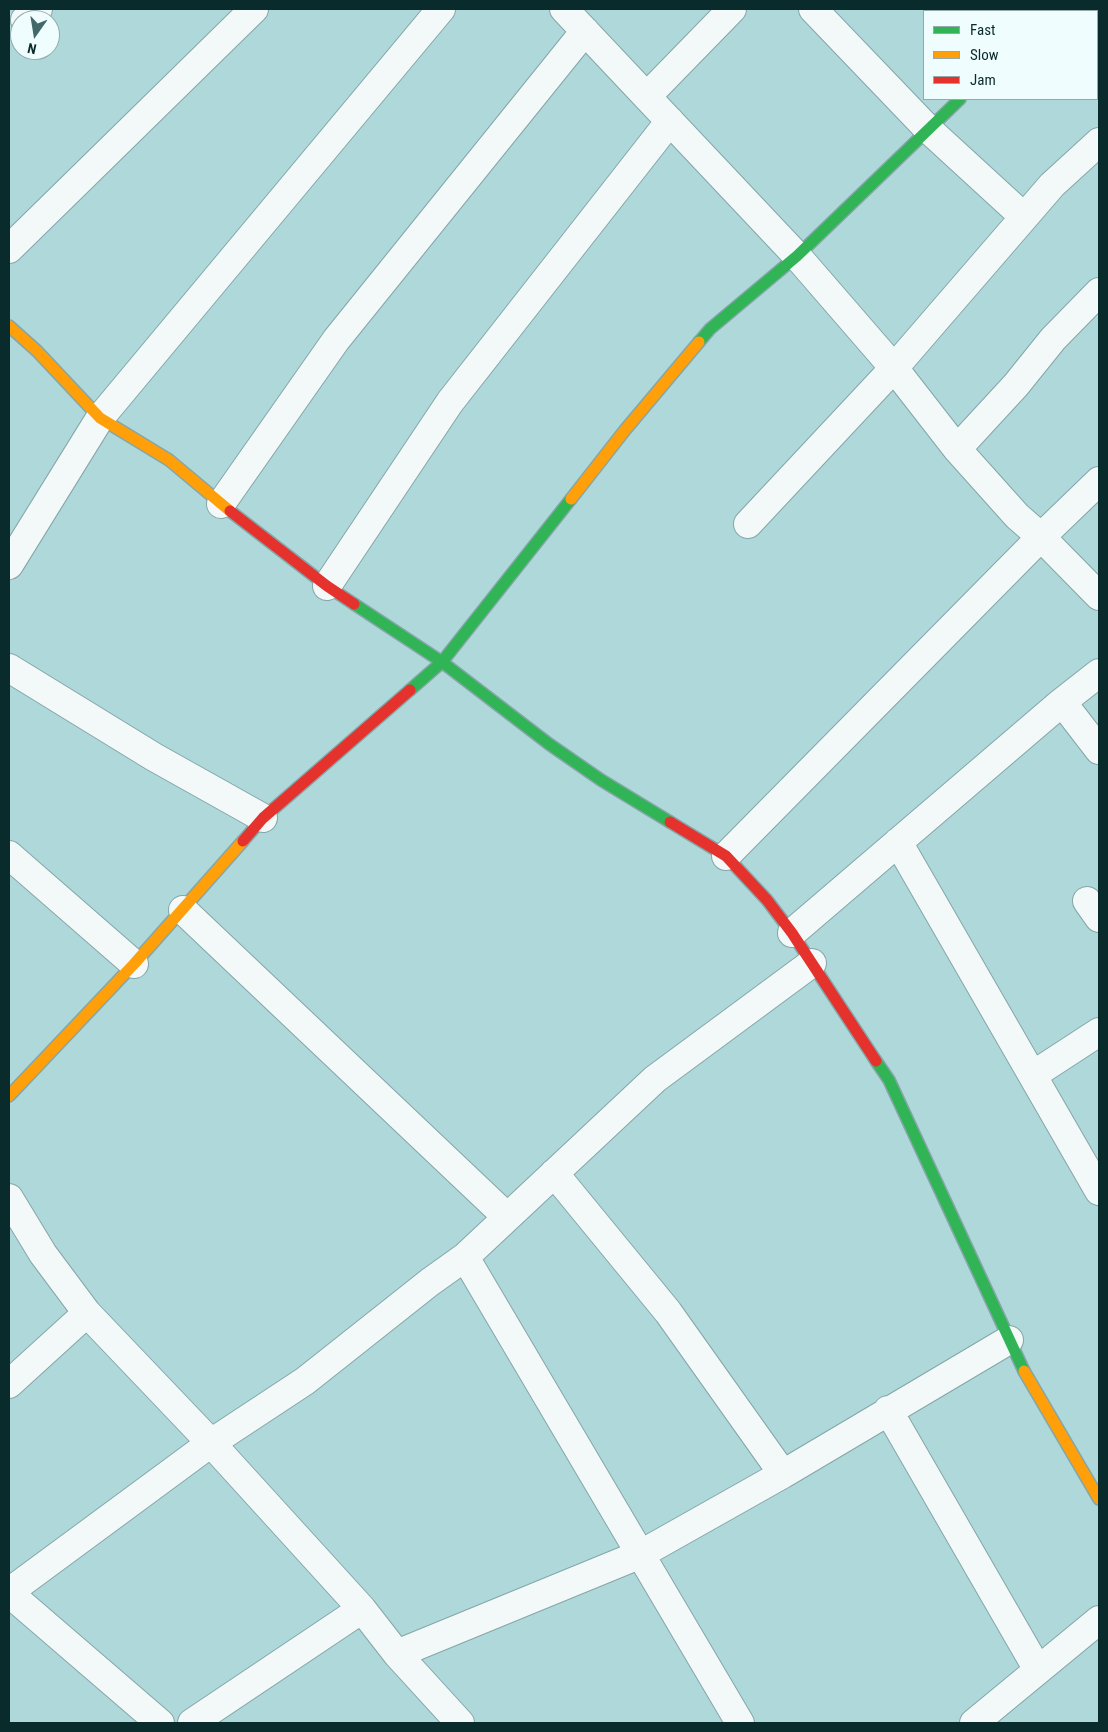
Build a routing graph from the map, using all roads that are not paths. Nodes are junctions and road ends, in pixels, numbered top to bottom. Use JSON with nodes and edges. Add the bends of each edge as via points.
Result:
{"nodes":[{"id":1,"x":254,"y":9,"type":"edge"},
{"id":2,"x":441,"y":9,"type":"edge"},
{"id":3,"x":564,"y":9,"type":"edge"},
{"id":4,"x":732,"y":9,"type":"edge"},
{"id":5,"x":813,"y":9,"type":"edge"},
{"id":6,"x":585,"y":31,"type":"junction"},
{"id":7,"x":648,"y":98,"type":"junction"},
{"id":8,"x":959,"y":100,"type":"edge"},
{"id":9,"x":670,"y":121,"type":"junction"},
{"id":10,"x":928,"y":129,"type":"junction"},
{"id":11,"x":1099,"y":142,"type":"edge"},
{"id":12,"x":1024,"y":217,"type":"junction"},
{"id":13,"x":9,"y":249,"type":"edge"},
{"id":14,"x":797,"y":256,"type":"junction"},
{"id":15,"x":1099,"y":292,"type":"edge"},
{"id":16,"x":9,"y":326,"type":"edge"},
{"id":17,"x":894,"y":368,"type":"junction"},
{"id":18,"x":100,"y":418,"type":"junction"},
{"id":19,"x":957,"y":449,"type":"junction"},
{"id":20,"x":1099,"y":481,"type":"edge"},
{"id":21,"x":221,"y":504,"type":"junction"},
{"id":22,"x":748,"y":524,"type":"dead end"},
{"id":23,"x":1041,"y":537,"type":"junction"},
{"id":24,"x":9,"y":565,"type":"edge"},
{"id":25,"x":327,"y":586,"type":"junction"},
{"id":26,"x":1099,"y":596,"type":"edge"},
{"id":27,"x":442,"y":662,"type":"junction"},
{"id":28,"x":9,"y":668,"type":"edge"},
{"id":29,"x":1099,"y":673,"type":"edge"},
{"id":30,"x":1062,"y":702,"type":"junction"},
{"id":31,"x":1099,"y":750,"type":"edge"},
{"id":32,"x":263,"y":818,"type":"junction"},
{"id":33,"x":898,"y":842,"type":"junction"},
{"id":34,"x":9,"y":855,"type":"edge"},
{"id":35,"x":726,"y":856,"type":"junction"},
{"id":36,"x":183,"y":910,"type":"junction"},
{"id":37,"x":792,"y":933,"type":"junction"},
{"id":38,"x":812,"y":963,"type":"junction"},
{"id":39,"x":134,"y":964,"type":"junction"},
{"id":40,"x":1099,"y":1032,"type":"edge"},
{"id":41,"x":1033,"y":1075,"type":"junction"},
{"id":42,"x":9,"y":1096,"type":"edge"},
{"id":43,"x":554,"y":1173,"type":"junction"},
{"id":44,"x":1099,"y":1191,"type":"edge"},
{"id":45,"x":9,"y":1198,"type":"edge"},
{"id":46,"x":506,"y":1217,"type":"junction"},
{"id":47,"x":465,"y":1257,"type":"junction"},
{"id":48,"x":88,"y":1312,"type":"junction"},
{"id":49,"x":1010,"y":1340,"type":"junction"},
{"id":50,"x":9,"y":1384,"type":"edge"},
{"id":51,"x":888,"y":1410,"type":"junction"},
{"id":52,"x":211,"y":1443,"type":"junction"},
{"id":53,"x":783,"y":1474,"type":"junction"},
{"id":54,"x":1099,"y":1499,"type":"edge"},
{"id":55,"x":641,"y":1554,"type":"junction"},
{"id":56,"x":9,"y":1592,"type":"edge"},
{"id":57,"x":362,"y":1609,"type":"junction"},
{"id":58,"x":1099,"y":1620,"type":"edge"},
{"id":59,"x":397,"y":1654,"type":"junction"},
{"id":60,"x":1038,"y":1670,"type":"junction"},
{"id":61,"x":160,"y":1723,"type":"edge"},
{"id":62,"x":192,"y":1723,"type":"edge"},
{"id":63,"x":460,"y":1723,"type":"edge"},
{"id":64,"x":740,"y":1723,"type":"edge"},
{"id":65,"x":974,"y":1723,"type":"edge"}],
"edges":[{"from":1,"to":13,"type":"street"},
{"from":2,"to":18,"type":"street"},
{"from":3,"to":6,"type":"street"},
{"from":4,"to":7,"type":"street"},
{"from":5,"to":10,"type":"street"},
{"from":6,"to":7,"type":"street"},
{"from":6,"to":21,"type":"street","via":[[336,340]]},
{"from":7,"to":9,"type":"street"},
{"from":8,"to":10,"type":"street"},
{"from":9,"to":14,"type":"street"},
{"from":9,"to":25,"type":"street","via":[[450,402]]},
{"from":10,"to":12,"type":"street"},
{"from":10,"to":14,"type":"street"},
{"from":11,"to":12,"type":"street","via":[[1052,185]]},
{"from":12,"to":17,"type":"street"},
{"from":14,"to":17,"type":"street"},
{"from":14,"to":27,"type":"street","via":[[710,329],[625,430]]},
{"from":15,"to":19,"type":"street","via":[[1053,339]]},
{"from":16,"to":18,"type":"street"},
{"from":17,"to":19,"type":"street"},
{"from":17,"to":22,"type":"street"},
{"from":18,"to":21,"type":"street","via":[[169,460]]},
{"from":18,"to":24,"type":"street"},
{"from":19,"to":23,"type":"street","via":[[1017,516]]},
{"from":20,"to":23,"type":"street"},
{"from":21,"to":25,"type":"street"},
{"from":23,"to":26,"type":"street"},
{"from":23,"to":35,"type":"street"},
{"from":25,"to":27,"type":"street"},
{"from":27,"to":32,"type":"street"},
{"from":27,"to":35,"type":"street","via":[[593,775]]},
{"from":28,"to":32,"type":"street","via":[[154,758]]},
{"from":29,"to":30,"type":"street"},
{"from":30,"to":31,"type":"street"},
{"from":30,"to":33,"type":"street"},
{"from":32,"to":36,"type":"street"},
{"from":33,"to":37,"type":"street"},
{"from":33,"to":41,"type":"street"},
{"from":34,"to":39,"type":"street"},
{"from":35,"to":37,"type":"street"},
{"from":36,"to":39,"type":"street"},
{"from":36,"to":46,"type":"street"},
{"from":37,"to":38,"type":"street"},
{"from":38,"to":43,"type":"street","via":[[655,1079]]},
{"from":38,"to":49,"type":"street","via":[[889,1080]]},
{"from":39,"to":42,"type":"street"},
{"from":40,"to":41,"type":"street"},
{"from":41,"to":44,"type":"street"},
{"from":43,"to":46,"type":"street"},
{"from":43,"to":53,"type":"street","via":[[668,1312]]},
{"from":45,"to":48,"type":"street","via":[[43,1254]]},
{"from":46,"to":47,"type":"street"},
{"from":47,"to":52,"type":"street","via":[[305,1381]]},
{"from":47,"to":55,"type":"street"},
{"from":48,"to":50,"type":"street"},
{"from":48,"to":52,"type":"street"},
{"from":49,"to":51,"type":"street"},
{"from":49,"to":54,"type":"street","via":[[1028,1379]]},
{"from":51,"to":53,"type":"street"},
{"from":51,"to":60,"type":"street"},
{"from":52,"to":56,"type":"street"},
{"from":52,"to":57,"type":"street"},
{"from":53,"to":55,"type":"street"},
{"from":55,"to":59,"type":"street"},
{"from":55,"to":64,"type":"street"},
{"from":56,"to":61,"type":"street"},
{"from":57,"to":59,"type":"street"},
{"from":57,"to":62,"type":"street"},
{"from":58,"to":60,"type":"street"},
{"from":59,"to":63,"type":"street"},
{"from":60,"to":65,"type":"street"}]}
